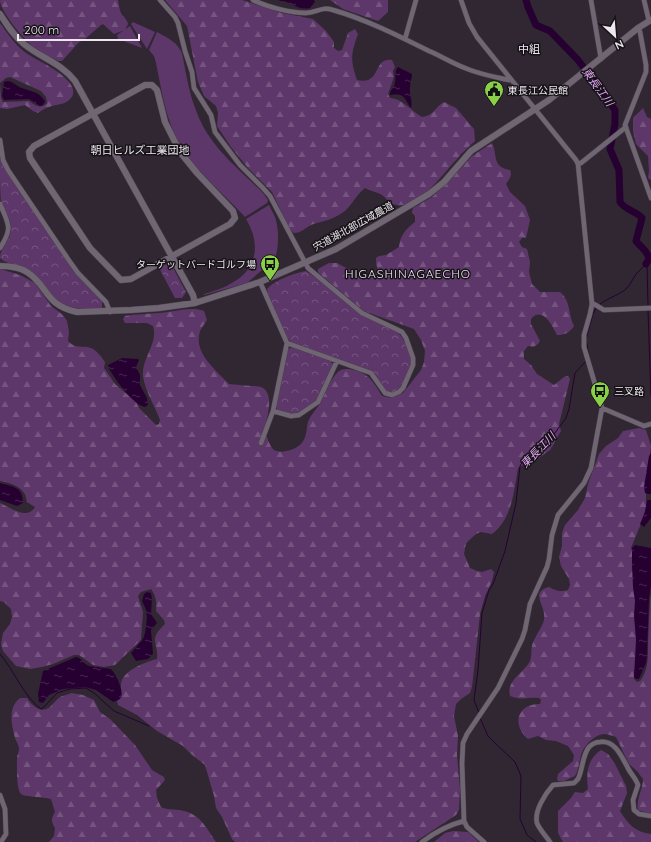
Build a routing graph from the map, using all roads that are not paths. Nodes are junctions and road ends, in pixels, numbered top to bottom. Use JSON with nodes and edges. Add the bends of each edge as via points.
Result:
{"nodes":[{"id":1,"x":160,"y":0,"type":"edge"},
{"id":2,"x":253,"y":0,"type":"edge"},
{"id":3,"x":416,"y":0,"type":"edge"},
{"id":4,"x":461,"y":0,"type":"edge"},
{"id":5,"x":591,"y":0,"type":"edge"},
{"id":6,"x":644,"y":0,"type":"edge"},
{"id":7,"x":0,"y":14,"type":"edge"},
{"id":8,"x":650,"y":20,"type":"edge"},
{"id":9,"x":638,"y":28,"type":"junction"},
{"id":10,"x":405,"y":39,"type":"junction"},
{"id":11,"x":601,"y":59,"type":"junction"},
{"id":12,"x":510,"y":79,"type":"junction"},
{"id":13,"x":536,"y":110,"type":"junction"},
{"id":14,"x":94,"y":113,"type":"junction"},
{"id":15,"x":626,"y":126,"type":"junction"},
{"id":16,"x":0,"y":140,"type":"edge"},
{"id":17,"x":578,"y":164,"type":"junction"},
{"id":18,"x":651,"y":198,"type":"edge"},
{"id":19,"x":0,"y":204,"type":"edge"},
{"id":20,"x":0,"y":248,"type":"edge"},
{"id":21,"x":172,"y":256,"type":"junction"},
{"id":22,"x":306,"y":263,"type":"junction"},
{"id":23,"x":0,"y":266,"type":"edge"},
{"id":24,"x":260,"y":282,"type":"junction"},
{"id":25,"x":195,"y":303,"type":"junction"},
{"id":26,"x":592,"y":304,"type":"junction"},
{"id":27,"x":651,"y":308,"type":"edge"},
{"id":28,"x":110,"y":312,"type":"junction"},
{"id":29,"x":287,"y":344,"type":"junction"},
{"id":30,"x":338,"y":361,"type":"junction"},
{"id":31,"x":602,"y":408,"type":"junction"},
{"id":32,"x":273,"y":411,"type":"junction"},
{"id":33,"x":651,"y":424,"type":"edge"},
{"id":34,"x":261,"y":443,"type":"dead end"},
{"id":35,"x":0,"y":795,"type":"edge"},
{"id":36,"x":1,"y":803,"type":"edge"},
{"id":37,"x":651,"y":816,"type":"edge"},
{"id":38,"x":464,"y":821,"type":"junction"},
{"id":39,"x":1,"y":842,"type":"edge"},
{"id":40,"x":422,"y":842,"type":"edge"},
{"id":41,"x":484,"y":842,"type":"edge"},
{"id":42,"x":550,"y":842,"type":"edge"}],
"edges":[{"from":1,"to":22,"type":"street","via":[[178,23],[194,88],[210,115],[215,132],[270,196]]},
{"from":2,"to":10,"type":"street","via":[[303,13],[331,9]]},
{"from":3,"to":10,"type":"street"},
{"from":4,"to":12,"type":"street","via":[[477,37]]},
{"from":5,"to":11,"type":"street"},
{"from":6,"to":8,"type":"street"},
{"from":7,"to":14,"type":"street","via":[[23,44],[70,75]]},
{"from":8,"to":9,"type":"street","name":"宍道湖北部広域農道"},
{"from":9,"to":11,"type":"street","name":"宍道湖北部広域農道"},
{"from":9,"to":15,"type":"street","via":[[646,72]]},
{"from":10,"to":12,"type":"street","via":[[464,68]]},
{"from":11,"to":13,"type":"street","name":"宍道湖北部広域農道"},
{"from":12,"to":13,"type":"street"},
{"from":13,"to":17,"type":"street"},
{"from":13,"to":22,"type":"street","name":"宍道湖北部広域農道","via":[[471,151],[444,182],[429,194],[350,242]]},
{"from":14,"to":21,"type":"street"},
{"from":14,"to":21,"type":"street","via":[[34,146],[29,152],[30,158],[90,248],[121,280],[131,279]]},
{"from":14,"to":21,"type":"street","via":[[145,85],[153,86],[158,93],[165,122],[180,152],[234,212],[235,218],[232,223]]},
{"from":15,"to":17,"type":"street"},
{"from":15,"to":18,"type":"street"},
{"from":16,"to":28,"type":"street","via":[[3,160],[8,170],[78,273],[106,302]]},
{"from":17,"to":26,"type":"street"},
{"from":19,"to":20,"type":"street","via":[[9,228]]},
{"from":21,"to":25,"type":"street"},
{"from":22,"to":24,"type":"street","name":"宍道湖北部広域農道"},
{"from":22,"to":30,"type":"street","via":[[308,268],[362,313],[402,332],[413,358],[413,365],[403,388],[392,395],[385,393],[371,373]]},
{"from":23,"to":28,"type":"street","name":"宍道湖北部広域農道","via":[[10,266],[28,272],[51,299],[68,310]]},
{"from":24,"to":25,"type":"street","name":"宍道湖北部広域農道"},
{"from":24,"to":29,"type":"street"},
{"from":25,"to":28,"type":"street","name":"宍道湖北部広域農道"},
{"from":26,"to":27,"type":"street","via":[[604,310]]},
{"from":26,"to":31,"type":"street","via":[[583,340]]},
{"from":29,"to":30,"type":"street"},
{"from":29,"to":32,"type":"street"},
{"from":30,"to":32,"type":"street","via":[[318,402],[299,415],[291,416]]},
{"from":31,"to":33,"type":"street","via":[[644,426]]},
{"from":31,"to":38,"type":"street","via":[[591,468],[554,524],[546,571],[530,604],[522,639],[498,688],[467,734],[462,763]]},
{"from":32,"to":34,"type":"street"},
{"from":35,"to":36,"type":"street"},
{"from":36,"to":39,"type":"street","via":[[5,809],[6,834]]},
{"from":37,"to":42,"type":"street","via":[[638,814],[634,810],[633,800],[638,785],[615,747],[603,741],[596,742],[586,752],[578,780],[574,783],[553,784],[538,810],[538,824]]},
{"from":38,"to":40,"type":"street","via":[[448,826]]},
{"from":38,"to":41,"type":"street"}]}
